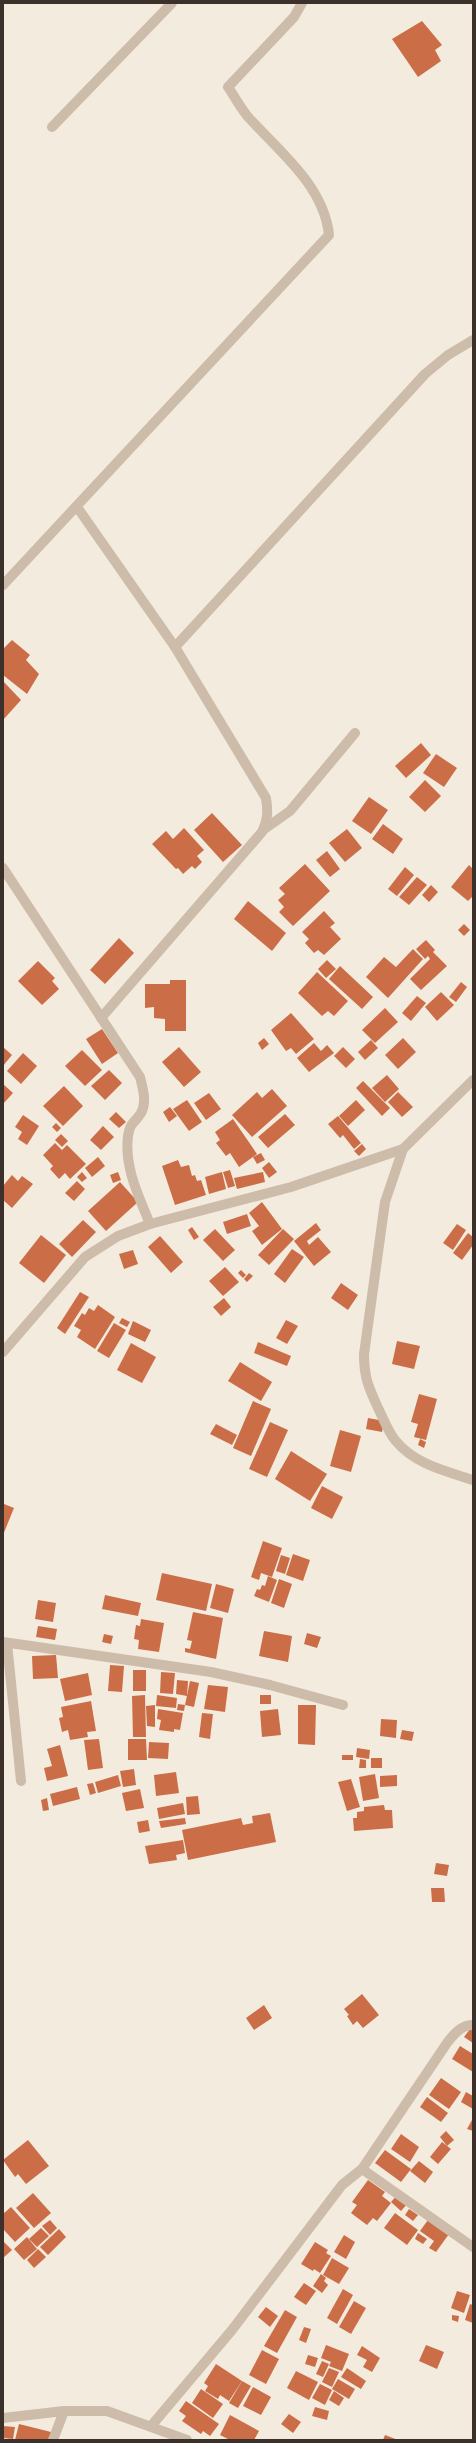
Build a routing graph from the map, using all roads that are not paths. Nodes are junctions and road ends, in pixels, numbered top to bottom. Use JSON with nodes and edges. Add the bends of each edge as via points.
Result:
{"nodes":[{"id":1,"x":172,"y":3,"type":"edge"},
{"id":2,"x":302,"y":3,"type":"edge"},
{"id":3,"x":52,"y":126,"type":"dead end"},
{"id":4,"x":473,"y":340,"type":"edge"},
{"id":5,"x":77,"y":507,"type":"junction"},
{"id":6,"x":3,"y":585,"type":"edge"},
{"id":7,"x":175,"y":647,"type":"junction"},
{"id":8,"x":355,"y":733,"type":"dead end"},
{"id":9,"x":262,"y":832,"type":"junction"},
{"id":10,"x":3,"y":868,"type":"edge"},
{"id":11,"x":101,"y":1018,"type":"junction"},
{"id":12,"x":473,"y":1080,"type":"edge"},
{"id":13,"x":403,"y":1149,"type":"junction"},
{"id":14,"x":150,"y":1224,"type":"junction"},
{"id":15,"x":3,"y":1352,"type":"edge"},
{"id":16,"x":473,"y":1480,"type":"edge"},
{"id":17,"x":5,"y":1642,"type":"edge"},
{"id":18,"x":343,"y":1705,"type":"dead end"},
{"id":19,"x":21,"y":1782,"type":"dead end"},
{"id":20,"x":473,"y":2025,"type":"edge"},
{"id":21,"x":362,"y":2169,"type":"junction"},
{"id":22,"x":473,"y":2247,"type":"edge"},
{"id":23,"x":64,"y":2411,"type":"junction"},
{"id":24,"x":3,"y":2418,"type":"edge"},
{"id":25,"x":152,"y":2425,"type":"junction"},
{"id":26,"x":53,"y":2440,"type":"edge"},
{"id":27,"x":187,"y":2440,"type":"edge"}],
"edges":[{"from":1,"to":3,"type":"street"},
{"from":2,"to":5,"type":"street","via":[[289,23],[228,87],[248,117],[297,167],[327,219],[329,235]]},
{"from":4,"to":7,"type":"street","via":[[448,355],[425,374]]},
{"from":5,"to":6,"type":"street"},
{"from":5,"to":7,"type":"street"},
{"from":7,"to":9,"type":"street","via":[[266,798],[268,816]]},
{"from":8,"to":9,"type":"street","via":[[290,811]]},
{"from":9,"to":11,"type":"street"},
{"from":10,"to":11,"type":"street"},
{"from":11,"to":14,"type":"street","via":[[140,1078],[145,1094],[141,1113],[131,1123],[127,1149],[136,1187]]},
{"from":12,"to":13,"type":"street"},
{"from":13,"to":14,"type":"street","via":[[292,1187]]},
{"from":13,"to":16,"type":"street","via":[[385,1202],[364,1354],[364,1374],[387,1426],[400,1444],[417,1460]]},
{"from":14,"to":15,"type":"street","via":[[118,1236],[85,1257]]},
{"from":17,"to":18,"type":"street","via":[[210,1672]]},
{"from":17,"to":19,"type":"street"},
{"from":20,"to":21,"type":"street","via":[[458,2030],[447,2043]]},
{"from":21,"to":22,"type":"street"},
{"from":21,"to":25,"type":"street","via":[[342,2185],[232,2330]]},
{"from":23,"to":24,"type":"street"},
{"from":23,"to":25,"type":"street","via":[[107,2411]]},
{"from":23,"to":26,"type":"street"},
{"from":25,"to":27,"type":"street"}]}
